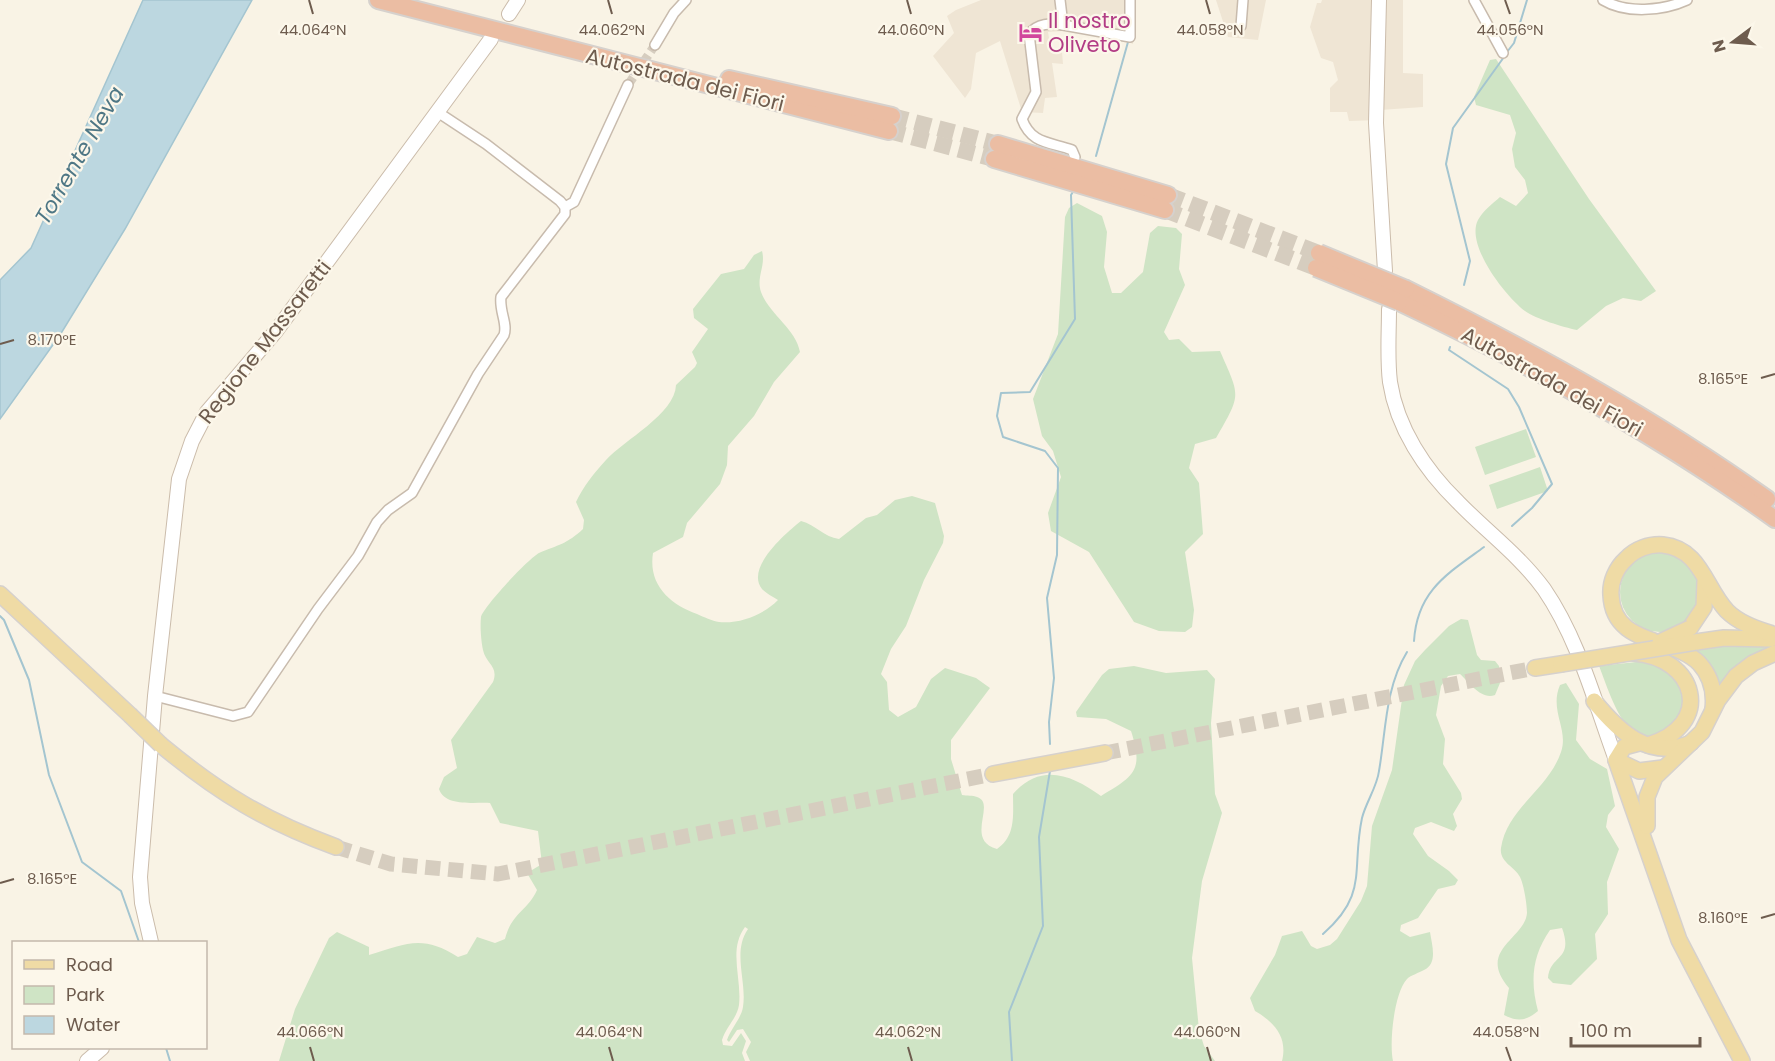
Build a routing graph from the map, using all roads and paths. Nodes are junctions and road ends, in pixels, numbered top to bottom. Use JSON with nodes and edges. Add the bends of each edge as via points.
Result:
{"nodes":[{"id":1,"x":378,"y":0,"type":"edge"},
{"id":2,"x":519,"y":0,"type":"edge"},
{"id":3,"x":686,"y":0,"type":"edge"},
{"id":4,"x":1060,"y":0,"type":"edge"},
{"id":5,"x":1130,"y":0,"type":"edge"},
{"id":6,"x":1243,"y":0,"type":"edge"},
{"id":7,"x":1379,"y":0,"type":"edge"},
{"id":8,"x":1474,"y":0,"type":"edge"},
{"id":9,"x":1603,"y":0,"type":"edge"},
{"id":10,"x":1687,"y":0,"type":"edge"},
{"id":11,"x":415,"y":5,"type":"edge"},
{"id":12,"x":508,"y":14,"type":"dead end"},
{"id":13,"x":1063,"y":25,"type":"junction"},
{"id":14,"x":1241,"y":26,"type":"dead end"},
{"id":15,"x":491,"y":39,"type":"dead end"},
{"id":16,"x":655,"y":45,"type":"tunnel mouth"},
{"id":17,"x":1503,"y":54,"type":"dead end"},
{"id":18,"x":627,"y":85,"type":"tunnel mouth"},
{"id":19,"x":438,"y":113,"type":"junction"},
{"id":20,"x":890,"y":124,"type":"tunnel mouth"},
{"id":21,"x":996,"y":151,"type":"tunnel mouth"},
{"id":22,"x":1075,"y":157,"type":"dead end"},
{"id":23,"x":1166,"y":203,"type":"tunnel mouth"},
{"id":24,"x":565,"y":207,"type":"junction"},
{"id":25,"x":1318,"y":260,"type":"tunnel mouth"},
{"id":26,"x":1385,"y":271,"type":"dead end"},
{"id":27,"x":1398,"y":300,"type":"junction"},
{"id":28,"x":1775,"y":505,"type":"edge"},
{"id":29,"x":1775,"y":519,"type":"edge"},
{"id":30,"x":1701,"y":569,"type":"junction"},
{"id":31,"x":0,"y":594,"type":"edge"},
{"id":32,"x":1693,"y":635,"type":"junction"},
{"id":33,"x":1775,"y":637,"type":"edge"},
{"id":34,"x":1629,"y":653,"type":"junction"},
{"id":35,"x":1775,"y":653,"type":"edge"},
{"id":36,"x":1535,"y":668,"type":"tunnel mouth"},
{"id":37,"x":155,"y":696,"type":"junction"},
{"id":38,"x":1594,"y":701,"type":"junction"},
{"id":39,"x":1713,"y":709,"type":"junction"},
{"id":40,"x":1693,"y":742,"type":"junction"},
{"id":41,"x":1644,"y":744,"type":"junction"},
{"id":42,"x":1105,"y":753,"type":"tunnel mouth"},
{"id":43,"x":1616,"y":760,"type":"junction"},
{"id":44,"x":1664,"y":768,"type":"junction"},
{"id":45,"x":993,"y":774,"type":"tunnel mouth"},
{"id":46,"x":1648,"y":844,"type":"junction"},
{"id":47,"x":336,"y":847,"type":"tunnel mouth"},
{"id":48,"x":152,"y":941,"type":"edge"},
{"id":49,"x":100,"y":1049,"type":"edge"},
{"id":50,"x":87,"y":1061,"type":"edge"},
{"id":51,"x":1742,"y":1061,"type":"edge"}],
"edges":[{"from":1,"to":11,"type":"highway","name":"Autostrada dei Fiori"},
{"from":2,"to":12,"type":"street"},
{"from":3,"to":16,"type":"street"},
{"from":4,"to":13,"type":"street"},
{"from":5,"to":13,"type":"street","via":[[1130,38]]},
{"from":6,"to":14,"type":"street"},
{"from":7,"to":26,"type":"street","via":[[1376,123]]},
{"from":8,"to":17,"type":"street"},
{"from":9,"to":10,"type":"street","via":[[1615,7],[1629,8],[1661,8]]},
{"from":11,"to":20,"type":"highway","name":"Autostrada dei Fiori","via":[[770,89]]},
{"from":13,"to":22,"type":"street","via":[[1050,23],[1029,34],[1036,93],[1022,119],[1033,138],[1072,150]]},
{"from":15,"to":19,"type":"street","name":"Regione Massaretti"},
{"from":18,"to":24,"type":"street","via":[[574,202]]},
{"from":19,"to":24,"type":"street","via":[[486,144]]},
{"from":19,"to":37,"type":"street","name":"Regione Massaretti","via":[[276,331],[207,412],[192,441],[179,479]]},
{"from":21,"to":23,"type":"highway"},
{"from":24,"to":37,"type":"street","via":[[558,224],[501,297],[504,335],[412,493],[377,522],[358,556],[248,712],[233,716]]},
{"from":25,"to":27,"type":"highway","name":"Autostrada dei Fiori","bridge":true},
{"from":27,"to":28,"type":"highway","name":"Autostrada dei Fiori","via":[[1509,341],[1696,451]]},
{"from":27,"to":29,"type":"highway","name":"Autostrada dei Fiori","via":[[1585,397],[1661,442]]},
{"from":27,"to":38,"type":"street","via":[[1390,380],[1404,427],[1422,461],[1457,502],[1505,543],[1543,589],[1569,634]]},
{"from":30,"to":32,"type":"main road","via":[[1707,585],[1706,601]]},
{"from":30,"to":33,"type":"main road","via":[[1731,615]]},
{"from":30,"to":39,"type":"main road","via":[[1679,549],[1657,545],[1642,548],[1619,567],[1612,581],[1611,597],[1614,612],[1629,631],[1683,652],[1699,664],[1711,681]]},
{"from":31,"to":47,"type":"main road","bridge":true,"via":[[205,782],[276,822]]},
{"from":32,"to":33,"type":"main road"},
{"from":32,"to":34,"type":"main road","bridge":true},
{"from":34,"to":36,"type":"main road","bridge":true},
{"from":34,"to":41,"type":"main road","via":[[1660,660],[1684,677],[1692,695],[1690,713],[1681,727],[1665,739]]},
{"from":35,"to":39,"type":"main road","via":[[1736,676]]},
{"from":37,"to":48,"type":"street","name":"Regione Massaretti","via":[[140,877]]},
{"from":38,"to":41,"type":"main road","via":[[1618,730]]},
{"from":38,"to":43,"type":"street"},
{"from":39,"to":40,"type":"main road","via":[[1706,727]]},
{"from":40,"to":41,"type":"main road","via":[[1669,749]]},
{"from":40,"to":44,"type":"main road"},
{"from":41,"to":43,"type":"main road","via":[[1624,747]]},
{"from":42,"to":45,"type":"main road"},
{"from":43,"to":44,"type":"main road","via":[[1639,771]]},
{"from":43,"to":46,"type":"main road"},
{"from":44,"to":46,"type":"main road","via":[[1655,777],[1647,797]]},
{"from":46,"to":51,"type":"main road","via":[[1679,940]]},
{"from":49,"to":50,"type":"street"}]}
